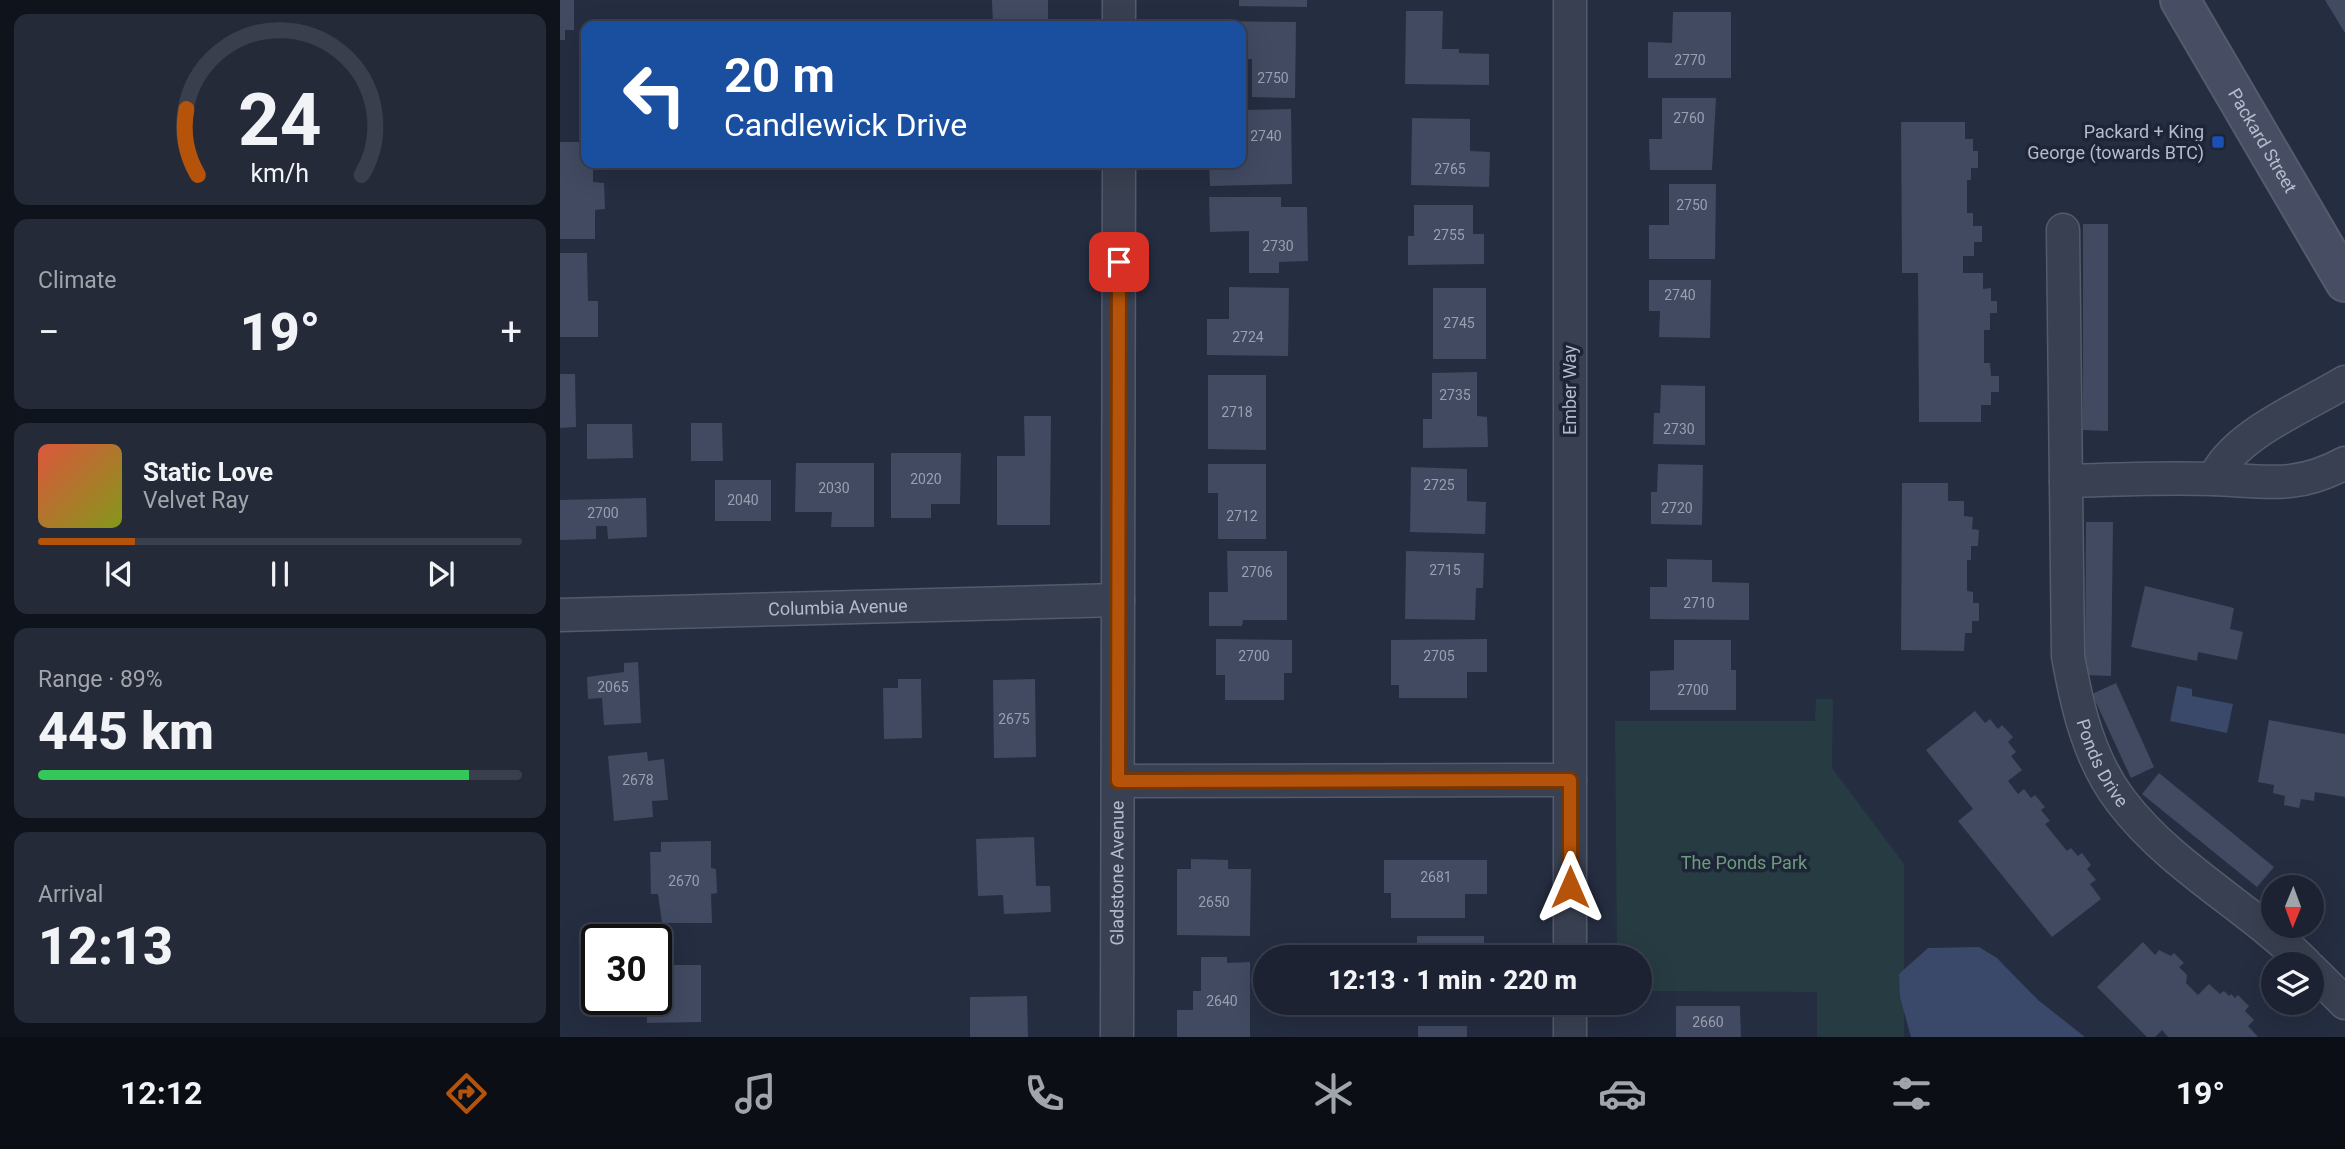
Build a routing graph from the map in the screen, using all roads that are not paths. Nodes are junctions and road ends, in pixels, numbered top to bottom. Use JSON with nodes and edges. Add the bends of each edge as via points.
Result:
{"nodes":[{"id":1,"x":1119,"y":0,"type":"edge"},
{"id":2,"x":1570,"y":0,"type":"edge"},
{"id":3,"x":2180,"y":0,"type":"edge"},
{"id":4,"x":1119,"y":21,"type":"edge"},
{"id":5,"x":1119,"y":168,"type":"edge"},
{"id":6,"x":2063,"y":230,"type":"dead end"},
{"id":7,"x":2345,"y":282,"type":"edge"},
{"id":8,"x":2345,"y":382,"type":"edge"},
{"id":9,"x":2345,"y":463,"type":"edge"},
{"id":10,"x":2214,"y":479,"type":"junction"},
{"id":11,"x":2066,"y":481,"type":"junction"},
{"id":12,"x":1118,"y":600,"type":"junction"},
{"id":13,"x":560,"y":615,"type":"edge"},
{"id":14,"x":1570,"y":780,"type":"junction"},
{"id":15,"x":1118,"y":781,"type":"junction"},
{"id":16,"x":1570,"y":945,"type":"edge"},
{"id":17,"x":2291,"y":952,"type":"edge"},
{"id":18,"x":2324,"y":982,"type":"edge"},
{"id":19,"x":2345,"y":1003,"type":"edge"},
{"id":20,"x":1570,"y":1015,"type":"edge"},
{"id":21,"x":1117,"y":1037,"type":"edge"},
{"id":22,"x":1570,"y":1037,"type":"edge"}],
"edges":[{"from":1,"to":4,"type":"street"},
{"from":2,"to":14,"type":"street","name":"Ember Way"},
{"from":3,"to":7,"type":"main road","name":"Packard Street"},
{"from":5,"to":12,"type":"street","name":"Gladstone Avenue"},
{"from":6,"to":11,"type":"street","name":"Ponds Drive"},
{"from":8,"to":10,"type":"street","via":[[2238,446],[2221,461]]},
{"from":9,"to":10,"type":"street","via":[[2296,481],[2265,484]]},
{"from":10,"to":11,"type":"street"},
{"from":11,"to":17,"type":"street","name":"Ponds Drive","via":[[2068,656],[2077,709],[2095,755],[2120,800],[2162,845]]},
{"from":12,"to":13,"type":"street","name":"Columbia Avenue"},
{"from":12,"to":15,"type":"street","name":"Gladstone Avenue"},
{"from":14,"to":15,"type":"street"},
{"from":14,"to":16,"type":"street","name":"Ember Way"},
{"from":15,"to":21,"type":"street","name":"Gladstone Avenue"},
{"from":18,"to":19,"type":"street"},
{"from":20,"to":22,"type":"street"}]}
